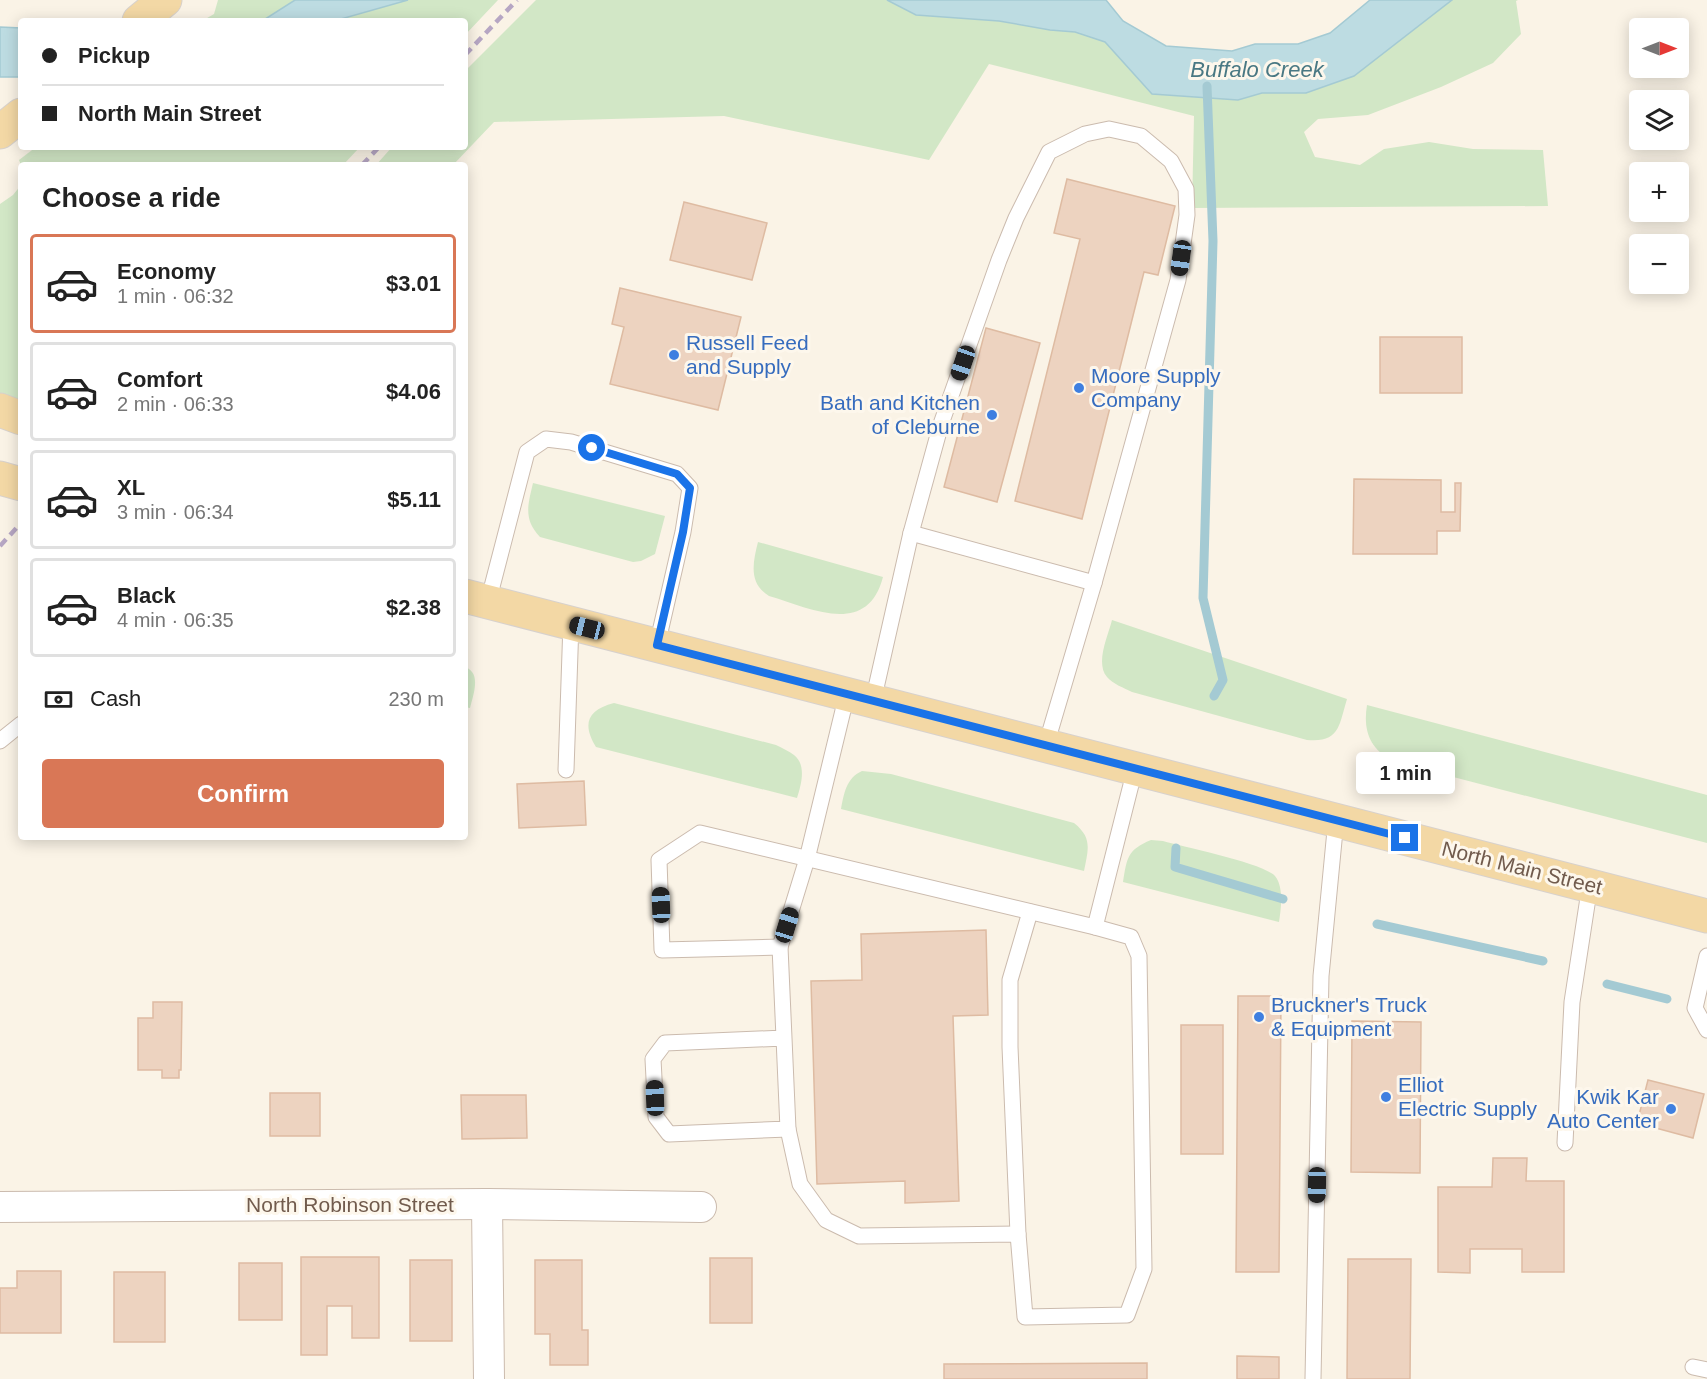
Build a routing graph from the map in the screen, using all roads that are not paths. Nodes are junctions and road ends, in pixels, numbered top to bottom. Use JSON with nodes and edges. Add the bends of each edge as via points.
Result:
{"nodes":[{"id":1,"x":165,"y":0,"type":"edge"},
{"id":2,"x":143,"y":18,"type":"edge"},
{"id":3,"x":18,"y":117,"type":"edge"},
{"id":4,"x":0,"y":132,"type":"edge"},
{"id":5,"x":0,"y":410,"type":"edge"},
{"id":6,"x":18,"y":417,"type":"edge"},
{"id":7,"x":0,"y":478,"type":"edge"},
{"id":8,"x":18,"y":483,"type":"edge"},
{"id":9,"x":911,"y":533,"type":"junction"},
{"id":10,"x":1094,"y":583,"type":"junction"},
{"id":11,"x":476,"y":599,"type":"edge"},
{"id":12,"x":571,"y":623,"type":"junction"},
{"id":13,"x":657,"y":645,"type":"junction"},
{"id":14,"x":860,"y":698,"type":"junction"},
{"id":15,"x":18,"y":726,"type":"edge"},
{"id":16,"x":0,"y":741,"type":"edge"},
{"id":17,"x":1046,"y":745,"type":"junction"},
{"id":18,"x":1136,"y":769,"type":"junction"},
{"id":19,"x":566,"y":770,"type":"dead end"},
{"id":20,"x":1336,"y":820,"type":"junction"},
{"id":21,"x":807,"y":859,"type":"junction"},
{"id":22,"x":1590,"y":885,"type":"junction"},
{"id":23,"x":1030,"y":912,"type":"junction"},
{"id":24,"x":1707,"y":916,"type":"edge"},
{"id":25,"x":1095,"y":927,"type":"junction"},
{"id":26,"x":780,"y":947,"type":"junction"},
{"id":27,"x":1707,"y":956,"type":"edge"},
{"id":28,"x":1707,"y":1030,"type":"edge"},
{"id":29,"x":784,"y":1038,"type":"junction"},
{"id":30,"x":788,"y":1129,"type":"junction"},
{"id":31,"x":1564,"y":1143,"type":"dead end"},
{"id":32,"x":487,"y":1204,"type":"junction"},
{"id":33,"x":0,"y":1207,"type":"edge"},
{"id":34,"x":701,"y":1207,"type":"dead end"},
{"id":35,"x":1018,"y":1234,"type":"junction"},
{"id":36,"x":489,"y":1379,"type":"edge"},
{"id":37,"x":1313,"y":1379,"type":"edge"}],
"edges":[{"from":1,"to":2,"type":"main road"},
{"from":3,"to":4,"type":"main road"},
{"from":5,"to":6,"type":"main road"},
{"from":7,"to":8,"type":"main road"},
{"from":9,"to":10,"type":"lane"},
{"from":9,"to":10,"type":"lane","via":[[941,424],[999,260],[1049,152],[1085,134],[1109,129],[1141,136],[1171,160],[1186,189],[1187,214],[1178,280]]},
{"from":9,"to":14,"type":"lane"},
{"from":10,"to":17,"type":"lane"},
{"from":11,"to":12,"type":"main road","name":"North Main Street"},
{"from":11,"to":13,"type":"lane","via":[[528,452],[546,439],[571,442],[677,474],[690,488]]},
{"from":12,"to":13,"type":"main road","name":"North Main Street"},
{"from":12,"to":19,"type":"lane"},
{"from":13,"to":14,"type":"main road","name":"North Main Street"},
{"from":14,"to":17,"type":"main road","name":"North Main Street"},
{"from":14,"to":21,"type":"lane"},
{"from":15,"to":16,"type":"lane"},
{"from":17,"to":18,"type":"main road","name":"North Main Street"},
{"from":18,"to":20,"type":"main road","name":"North Main Street"},
{"from":18,"to":25,"type":"lane"},
{"from":20,"to":22,"type":"main road","name":"North Main Street"},
{"from":20,"to":37,"type":"lane","via":[[1321,976]]},
{"from":21,"to":23,"type":"lane"},
{"from":21,"to":26,"type":"lane"},
{"from":21,"to":26,"type":"lane","via":[[700,833],[659,860],[662,950]]},
{"from":22,"to":24,"type":"main road","name":"North Main Street"},
{"from":22,"to":31,"type":"lane","via":[[1572,1002]]},
{"from":23,"to":25,"type":"lane"},
{"from":23,"to":35,"type":"lane","via":[[1010,980]]},
{"from":25,"to":35,"type":"lane","via":[[1131,937],[1140,956],[1144,1269],[1127,1315],[1025,1317]]},
{"from":26,"to":29,"type":"lane"},
{"from":27,"to":28,"type":"lane","via":[[1695,1008]]},
{"from":29,"to":30,"type":"lane"},
{"from":29,"to":30,"type":"lane","via":[[665,1043],[653,1059],[656,1117],[669,1134]]},
{"from":30,"to":35,"type":"lane","via":[[800,1184],[826,1220],[859,1236]]},
{"from":32,"to":33,"type":"street","name":"North Robinson Street"},
{"from":32,"to":34,"type":"street","name":"North Robinson Street"},
{"from":32,"to":36,"type":"street"}]}
